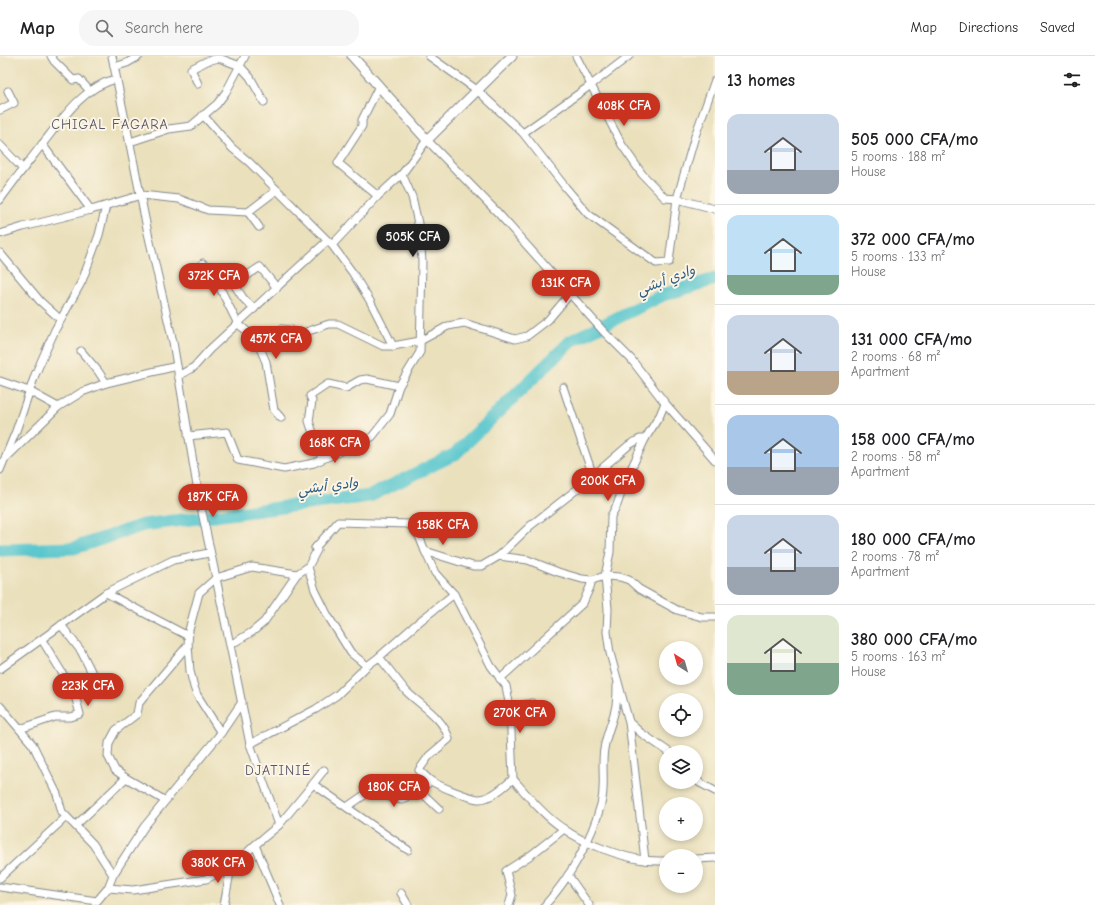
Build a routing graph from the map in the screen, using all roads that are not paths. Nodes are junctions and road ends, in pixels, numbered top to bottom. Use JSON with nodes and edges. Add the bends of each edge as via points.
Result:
{"nodes":[{"id":1,"x":51,"y":56,"type":"edge"},
{"id":2,"x":112,"y":56,"type":"edge"},
{"id":3,"x":139,"y":56,"type":"edge"},
{"id":4,"x":245,"y":56,"type":"edge"},
{"id":5,"x":352,"y":56,"type":"edge"},
{"id":6,"x":429,"y":56,"type":"edge"},
{"id":7,"x":512,"y":56,"type":"edge"},
{"id":8,"x":576,"y":56,"type":"edge"},
{"id":9,"x":629,"y":56,"type":"edge"},
{"id":10,"x":240,"y":66,"type":"junction"},
{"id":11,"x":114,"y":67,"type":"junction"},
{"id":12,"x":116,"y":79,"type":"junction"},
{"id":13,"x":715,"y":80,"type":"edge"},
{"id":14,"x":198,"y":84,"type":"dead end"},
{"id":15,"x":591,"y":85,"type":"junction"},
{"id":16,"x":379,"y":86,"type":"junction"},
{"id":17,"x":477,"y":90,"type":"junction"},
{"id":18,"x":8,"y":91,"type":"dead end"},
{"id":19,"x":90,"y":91,"type":"junction"},
{"id":20,"x":264,"y":102,"type":"dead end"},
{"id":21,"x":0,"y":110,"type":"edge"},
{"id":22,"x":203,"y":115,"type":"junction"},
{"id":23,"x":523,"y":132,"type":"junction"},
{"id":24,"x":427,"y":140,"type":"junction"},
{"id":25,"x":130,"y":142,"type":"junction"},
{"id":26,"x":42,"y":144,"type":"junction"},
{"id":27,"x":0,"y":145,"type":"edge"},
{"id":28,"x":24,"y":169,"type":"junction"},
{"id":29,"x":402,"y":174,"type":"junction"},
{"id":30,"x":277,"y":190,"type":"junction"},
{"id":31,"x":140,"y":195,"type":"junction"},
{"id":32,"x":378,"y":196,"type":"junction"},
{"id":33,"x":677,"y":199,"type":"junction"},
{"id":34,"x":0,"y":200,"type":"edge"},
{"id":35,"x":106,"y":206,"type":"junction"},
{"id":36,"x":715,"y":209,"type":"edge"},
{"id":37,"x":91,"y":210,"type":"junction"},
{"id":38,"x":248,"y":212,"type":"junction"},
{"id":39,"x":259,"y":227,"type":"dead end"},
{"id":40,"x":0,"y":234,"type":"edge"},
{"id":41,"x":330,"y":243,"type":"junction"},
{"id":42,"x":0,"y":253,"type":"edge"},
{"id":43,"x":203,"y":263,"type":"dead end"},
{"id":44,"x":277,"y":288,"type":"junction"},
{"id":45,"x":570,"y":294,"type":"junction"},
{"id":46,"x":254,"y":309,"type":"junction"},
{"id":47,"x":61,"y":320,"type":"junction"},
{"id":48,"x":238,"y":324,"type":"junction"},
{"id":49,"x":420,"y":341,"type":"junction"},
{"id":50,"x":393,"y":346,"type":"junction"},
{"id":51,"x":260,"y":348,"type":"junction"},
{"id":52,"x":81,"y":351,"type":"dead end"},
{"id":53,"x":176,"y":366,"type":"junction"},
{"id":54,"x":178,"y":376,"type":"junction"},
{"id":55,"x":0,"y":381,"type":"edge"},
{"id":56,"x":106,"y":383,"type":"junction"},
{"id":57,"x":399,"y":386,"type":"junction"},
{"id":58,"x":563,"y":387,"type":"dead end"},
{"id":59,"x":29,"y":391,"type":"junction"},
{"id":60,"x":665,"y":402,"type":"junction"},
{"id":61,"x":58,"y":407,"type":"junction"},
{"id":62,"x":281,"y":418,"type":"dead end"},
{"id":63,"x":188,"y":436,"type":"junction"},
{"id":64,"x":645,"y":439,"type":"junction"},
{"id":65,"x":5,"y":459,"type":"junction"},
{"id":66,"x":322,"y":459,"type":"junction"},
{"id":67,"x":715,"y":460,"type":"edge"},
{"id":68,"x":0,"y":470,"type":"edge"},
{"id":69,"x":593,"y":476,"type":"junction"},
{"id":70,"x":425,"y":551,"type":"junction"},
{"id":71,"x":209,"y":553,"type":"junction"},
{"id":72,"x":499,"y":556,"type":"junction"},
{"id":73,"x":308,"y":567,"type":"junction"},
{"id":74,"x":297,"y":574,"type":"junction"},
{"id":75,"x":605,"y":576,"type":"junction"},
{"id":76,"x":216,"y":578,"type":"junction"},
{"id":77,"x":592,"y":580,"type":"junction"},
{"id":78,"x":106,"y":593,"type":"junction"},
{"id":79,"x":454,"y":594,"type":"junction"},
{"id":80,"x":715,"y":617,"type":"edge"},
{"id":81,"x":61,"y":625,"type":"junction"},
{"id":82,"x":188,"y":636,"type":"junction"},
{"id":83,"x":42,"y":640,"type":"junction"},
{"id":84,"x":230,"y":644,"type":"junction"},
{"id":85,"x":188,"y":645,"type":"junction"},
{"id":86,"x":379,"y":657,"type":"junction"},
{"id":87,"x":367,"y":666,"type":"junction"},
{"id":88,"x":0,"y":668,"type":"edge"},
{"id":89,"x":92,"y":673,"type":"dead end"},
{"id":90,"x":500,"y":679,"type":"junction"},
{"id":91,"x":618,"y":680,"type":"junction"},
{"id":92,"x":242,"y":702,"type":"junction"},
{"id":93,"x":532,"y":703,"type":"dead end"},
{"id":94,"x":0,"y":706,"type":"edge"},
{"id":95,"x":510,"y":708,"type":"junction"},
{"id":96,"x":629,"y":722,"type":"junction"},
{"id":97,"x":20,"y":729,"type":"junction"},
{"id":98,"x":220,"y":732,"type":"junction"},
{"id":99,"x":250,"y":744,"type":"junction"},
{"id":100,"x":659,"y":745,"type":"edge"},
{"id":101,"x":324,"y":770,"type":"dead end"},
{"id":102,"x":126,"y":778,"type":"junction"},
{"id":103,"x":513,"y":779,"type":"junction"},
{"id":104,"x":431,"y":781,"type":"junction"},
{"id":105,"x":313,"y":784,"type":"junction"},
{"id":106,"x":703,"y":785,"type":"edge"},
{"id":107,"x":419,"y":790,"type":"junction"},
{"id":108,"x":715,"y":791,"type":"edge"},
{"id":109,"x":164,"y":800,"type":"junction"},
{"id":110,"x":347,"y":807,"type":"junction"},
{"id":111,"x":439,"y":809,"type":"dead end"},
{"id":112,"x":66,"y":817,"type":"junction"},
{"id":113,"x":76,"y":825,"type":"junction"},
{"id":114,"x":279,"y":825,"type":"junction"},
{"id":115,"x":564,"y":830,"type":"junction"},
{"id":116,"x":587,"y":841,"type":"junction"},
{"id":117,"x":255,"y":844,"type":"junction"},
{"id":118,"x":408,"y":850,"type":"dead end"},
{"id":119,"x":190,"y":853,"type":"dead end"},
{"id":120,"x":715,"y":858,"type":"edge"},
{"id":121,"x":703,"y":859,"type":"edge"},
{"id":122,"x":645,"y":860,"type":"junction"},
{"id":123,"x":659,"y":861,"type":"edge"},
{"id":124,"x":231,"y":867,"type":"junction"},
{"id":125,"x":216,"y":874,"type":"junction"},
{"id":126,"x":113,"y":875,"type":"junction"},
{"id":127,"x":568,"y":875,"type":"junction"},
{"id":128,"x":0,"y":878,"type":"edge"},
{"id":129,"x":0,"y":887,"type":"edge"},
{"id":130,"x":108,"y":888,"type":"junction"},
{"id":131,"x":401,"y":893,"type":"dead end"},
{"id":132,"x":96,"y":904,"type":"edge"},
{"id":133,"x":224,"y":905,"type":"edge"},
{"id":134,"x":280,"y":905,"type":"edge"},
{"id":135,"x":408,"y":905,"type":"edge"},
{"id":136,"x":509,"y":905,"type":"edge"},
{"id":137,"x":545,"y":905,"type":"edge"},
{"id":138,"x":589,"y":905,"type":"edge"}],
"edges":[{"from":1,"to":19,"type":"street","via":[[73,80],[79,79]]},
{"from":2,"to":11,"type":"street"},
{"from":3,"to":11,"type":"street"},
{"from":4,"to":10,"type":"street"},
{"from":5,"to":16,"type":"street"},
{"from":6,"to":17,"type":"street"},
{"from":7,"to":17,"type":"street"},
{"from":8,"to":15,"type":"street"},
{"from":9,"to":15,"type":"street"},
{"from":10,"to":14,"type":"street","via":[[219,58],[207,61],[191,69]]},
{"from":10,"to":20,"type":"street","via":[[250,77]]},
{"from":10,"to":22,"type":"street","via":[[217,104]]},
{"from":11,"to":12,"type":"street"},
{"from":12,"to":19,"type":"street"},
{"from":12,"to":25,"type":"street"},
{"from":13,"to":33,"type":"street","via":[[695,136]]},
{"from":15,"to":23,"type":"street"},
{"from":15,"to":33,"type":"street","via":[[622,145],[642,174],[665,198]]},
{"from":16,"to":24,"type":"street"},
{"from":16,"to":32,"type":"street","via":[[362,120],[362,126],[338,163]]},
{"from":17,"to":23,"type":"street"},
{"from":17,"to":24,"type":"street"},
{"from":18,"to":21,"type":"street","via":[[14,103]]},
{"from":19,"to":26,"type":"street","via":[[64,116]]},
{"from":22,"to":25,"type":"street","via":[[191,126],[170,129]]},
{"from":22,"to":30,"type":"street","via":[[232,148]]},
{"from":23,"to":33,"type":"street","via":[[588,214],[656,263],[669,262]]},
{"from":24,"to":29,"type":"street"},
{"from":24,"to":45,"type":"street","via":[[498,213]]},
{"from":25,"to":31,"type":"street"},
{"from":26,"to":28,"type":"street"},
{"from":26,"to":37,"type":"street"},
{"from":27,"to":28,"type":"street"},
{"from":28,"to":34,"type":"street"},
{"from":29,"to":32,"type":"street"},
{"from":29,"to":49,"type":"street","via":[[412,197],[420,232]]},
{"from":30,"to":38,"type":"street"},
{"from":30,"to":41,"type":"street"},
{"from":31,"to":35,"type":"street"},
{"from":31,"to":38,"type":"street","via":[[178,199],[208,210]]},
{"from":31,"to":53,"type":"street","via":[[173,342]]},
{"from":32,"to":41,"type":"street"},
{"from":33,"to":36,"type":"street"},
{"from":35,"to":37,"type":"street"},
{"from":35,"to":47,"type":"street","via":[[99,235],[82,281]]},
{"from":37,"to":40,"type":"street"},
{"from":38,"to":39,"type":"street"},
{"from":41,"to":44,"type":"street"},
{"from":41,"to":50,"type":"street","via":[[370,301]]},
{"from":42,"to":47,"type":"street","via":[[40,300]]},
{"from":43,"to":48,"type":"street","via":[[219,286]]},
{"from":44,"to":46,"type":"street"},
{"from":44,"to":46,"type":"street","via":[[260,267],[234,284]]},
{"from":45,"to":49,"type":"street","via":[[548,320],[527,336],[515,339],[464,323],[448,326]]},
{"from":45,"to":60,"type":"street","via":[[631,359]]},
{"from":46,"to":48,"type":"street"},
{"from":47,"to":59,"type":"street"},
{"from":48,"to":51,"type":"street","via":[[253,336]]},
{"from":48,"to":54,"type":"street","via":[[194,367]]},
{"from":49,"to":50,"type":"street"},
{"from":49,"to":57,"type":"street","via":[[420,352]]},
{"from":50,"to":51,"type":"street","via":[[383,346],[338,324],[329,324],[300,334],[291,330],[281,330]]},
{"from":51,"to":62,"type":"street","via":[[266,362],[274,410]]},
{"from":52,"to":56,"type":"street"},
{"from":53,"to":54,"type":"street"},
{"from":53,"to":56,"type":"street"},
{"from":54,"to":63,"type":"street"},
{"from":55,"to":59,"type":"street"},
{"from":56,"to":61,"type":"street","via":[[82,392]]},
{"from":57,"to":66,"type":"street","via":[[390,414],[372,437]]},
{"from":57,"to":66,"type":"street","via":[[367,379],[346,388],[328,384],[310,396],[312,401],[309,421]]},
{"from":58,"to":69,"type":"street"},
{"from":59,"to":61,"type":"street"},
{"from":59,"to":65,"type":"street"},
{"from":60,"to":64,"type":"street"},
{"from":60,"to":67,"type":"street"},
{"from":61,"to":65,"type":"street"},
{"from":63,"to":66,"type":"street","via":[[227,432],[238,460],[284,469]]},
{"from":63,"to":71,"type":"street"},
{"from":64,"to":69,"type":"street","via":[[629,445]]},
{"from":64,"to":75,"type":"street","via":[[611,516],[610,552]]},
{"from":65,"to":68,"type":"street"},
{"from":69,"to":72,"type":"street","via":[[530,526]]},
{"from":70,"to":72,"type":"street","via":[[473,566],[482,566]]},
{"from":70,"to":73,"type":"street","via":[[419,536],[409,524],[338,522],[315,548]]},
{"from":70,"to":79,"type":"street","via":[[436,573]]},
{"from":71,"to":76,"type":"street"},
{"from":71,"to":78,"type":"street","via":[[173,560]]},
{"from":72,"to":77,"type":"street","via":[[528,560],[558,572]]},
{"from":73,"to":74,"type":"street"},
{"from":73,"to":87,"type":"street","via":[[315,590],[328,616],[351,653]]},
{"from":74,"to":76,"type":"street","via":[[252,567]]},
{"from":74,"to":84,"type":"street","via":[[264,622]]},
{"from":75,"to":77,"type":"street"},
{"from":75,"to":80,"type":"street","via":[[630,580],[639,589],[677,610],[702,617]]},
{"from":75,"to":91,"type":"street","via":[[610,653]]},
{"from":76,"to":82,"type":"street","via":[[199,593]]},
{"from":76,"to":84,"type":"street"},
{"from":77,"to":90,"type":"street","via":[[583,603]]},
{"from":78,"to":81,"type":"street"},
{"from":78,"to":82,"type":"street"},
{"from":79,"to":86,"type":"street"},
{"from":79,"to":90,"type":"street"},
{"from":81,"to":83,"type":"street"},
{"from":81,"to":89,"type":"street","via":[[81,651]]},
{"from":82,"to":85,"type":"street"},
{"from":83,"to":88,"type":"street"},
{"from":83,"to":97,"type":"street","via":[[74,692],[80,714],[55,717]]},
{"from":84,"to":92,"type":"street"},
{"from":85,"to":98,"type":"street","via":[[194,687]]},
{"from":85,"to":102,"type":"street","via":[[139,703],[138,714],[116,730],[109,743],[108,756],[115,770]]},
{"from":86,"to":87,"type":"street"},
{"from":86,"to":104,"type":"street","via":[[407,691],[430,711],[447,732],[449,739],[429,756],[419,770]]},
{"from":87,"to":99,"type":"street","via":[[337,695],[316,709]]},
{"from":90,"to":95,"type":"street","via":[[506,686]]},
{"from":91,"to":96,"type":"street"},
{"from":91,"to":116,"type":"street","via":[[616,709],[602,758],[601,803]]},
{"from":92,"to":98,"type":"street"},
{"from":92,"to":99,"type":"street"},
{"from":93,"to":95,"type":"street"},
{"from":94,"to":97,"type":"street"},
{"from":95,"to":103,"type":"street"},
{"from":96,"to":100,"type":"street"},
{"from":96,"to":122,"type":"street"},
{"from":97,"to":112,"type":"street","via":[[33,745]]},
{"from":98,"to":109,"type":"street"},
{"from":99,"to":114,"type":"street"},
{"from":101,"to":105,"type":"street"},
{"from":102,"to":109,"type":"street"},
{"from":102,"to":113,"type":"street"},
{"from":103,"to":104,"type":"street","via":[[502,790],[479,799]]},
{"from":103,"to":115,"type":"street"},
{"from":104,"to":107,"type":"street"},
{"from":105,"to":110,"type":"street"},
{"from":105,"to":114,"type":"street"},
{"from":106,"to":108,"type":"street"},
{"from":107,"to":110,"type":"street","via":[[401,800],[373,789]]},
{"from":107,"to":111,"type":"street"},
{"from":109,"to":126,"type":"street"},
{"from":110,"to":118,"type":"street"},
{"from":112,"to":113,"type":"street"},
{"from":112,"to":128,"type":"street"},
{"from":113,"to":126,"type":"street","via":[[93,844]]},
{"from":114,"to":117,"type":"street"},
{"from":115,"to":116,"type":"street"},
{"from":115,"to":136,"type":"street","via":[[531,856],[506,871],[512,895]]},
{"from":116,"to":122,"type":"street","via":[[626,857]]},
{"from":116,"to":127,"type":"street"},
{"from":117,"to":124,"type":"street"},
{"from":117,"to":134,"type":"street"},
{"from":119,"to":125,"type":"street"},
{"from":120,"to":121,"type":"street"},
{"from":122,"to":123,"type":"street"},
{"from":124,"to":125,"type":"street"},
{"from":124,"to":133,"type":"street"},
{"from":125,"to":130,"type":"street","via":[[206,879],[133,890]]},
{"from":126,"to":130,"type":"street"},
{"from":127,"to":137,"type":"street"},
{"from":127,"to":138,"type":"street"},
{"from":129,"to":132,"type":"street"},
{"from":130,"to":132,"type":"street"},
{"from":131,"to":135,"type":"street"}]}
